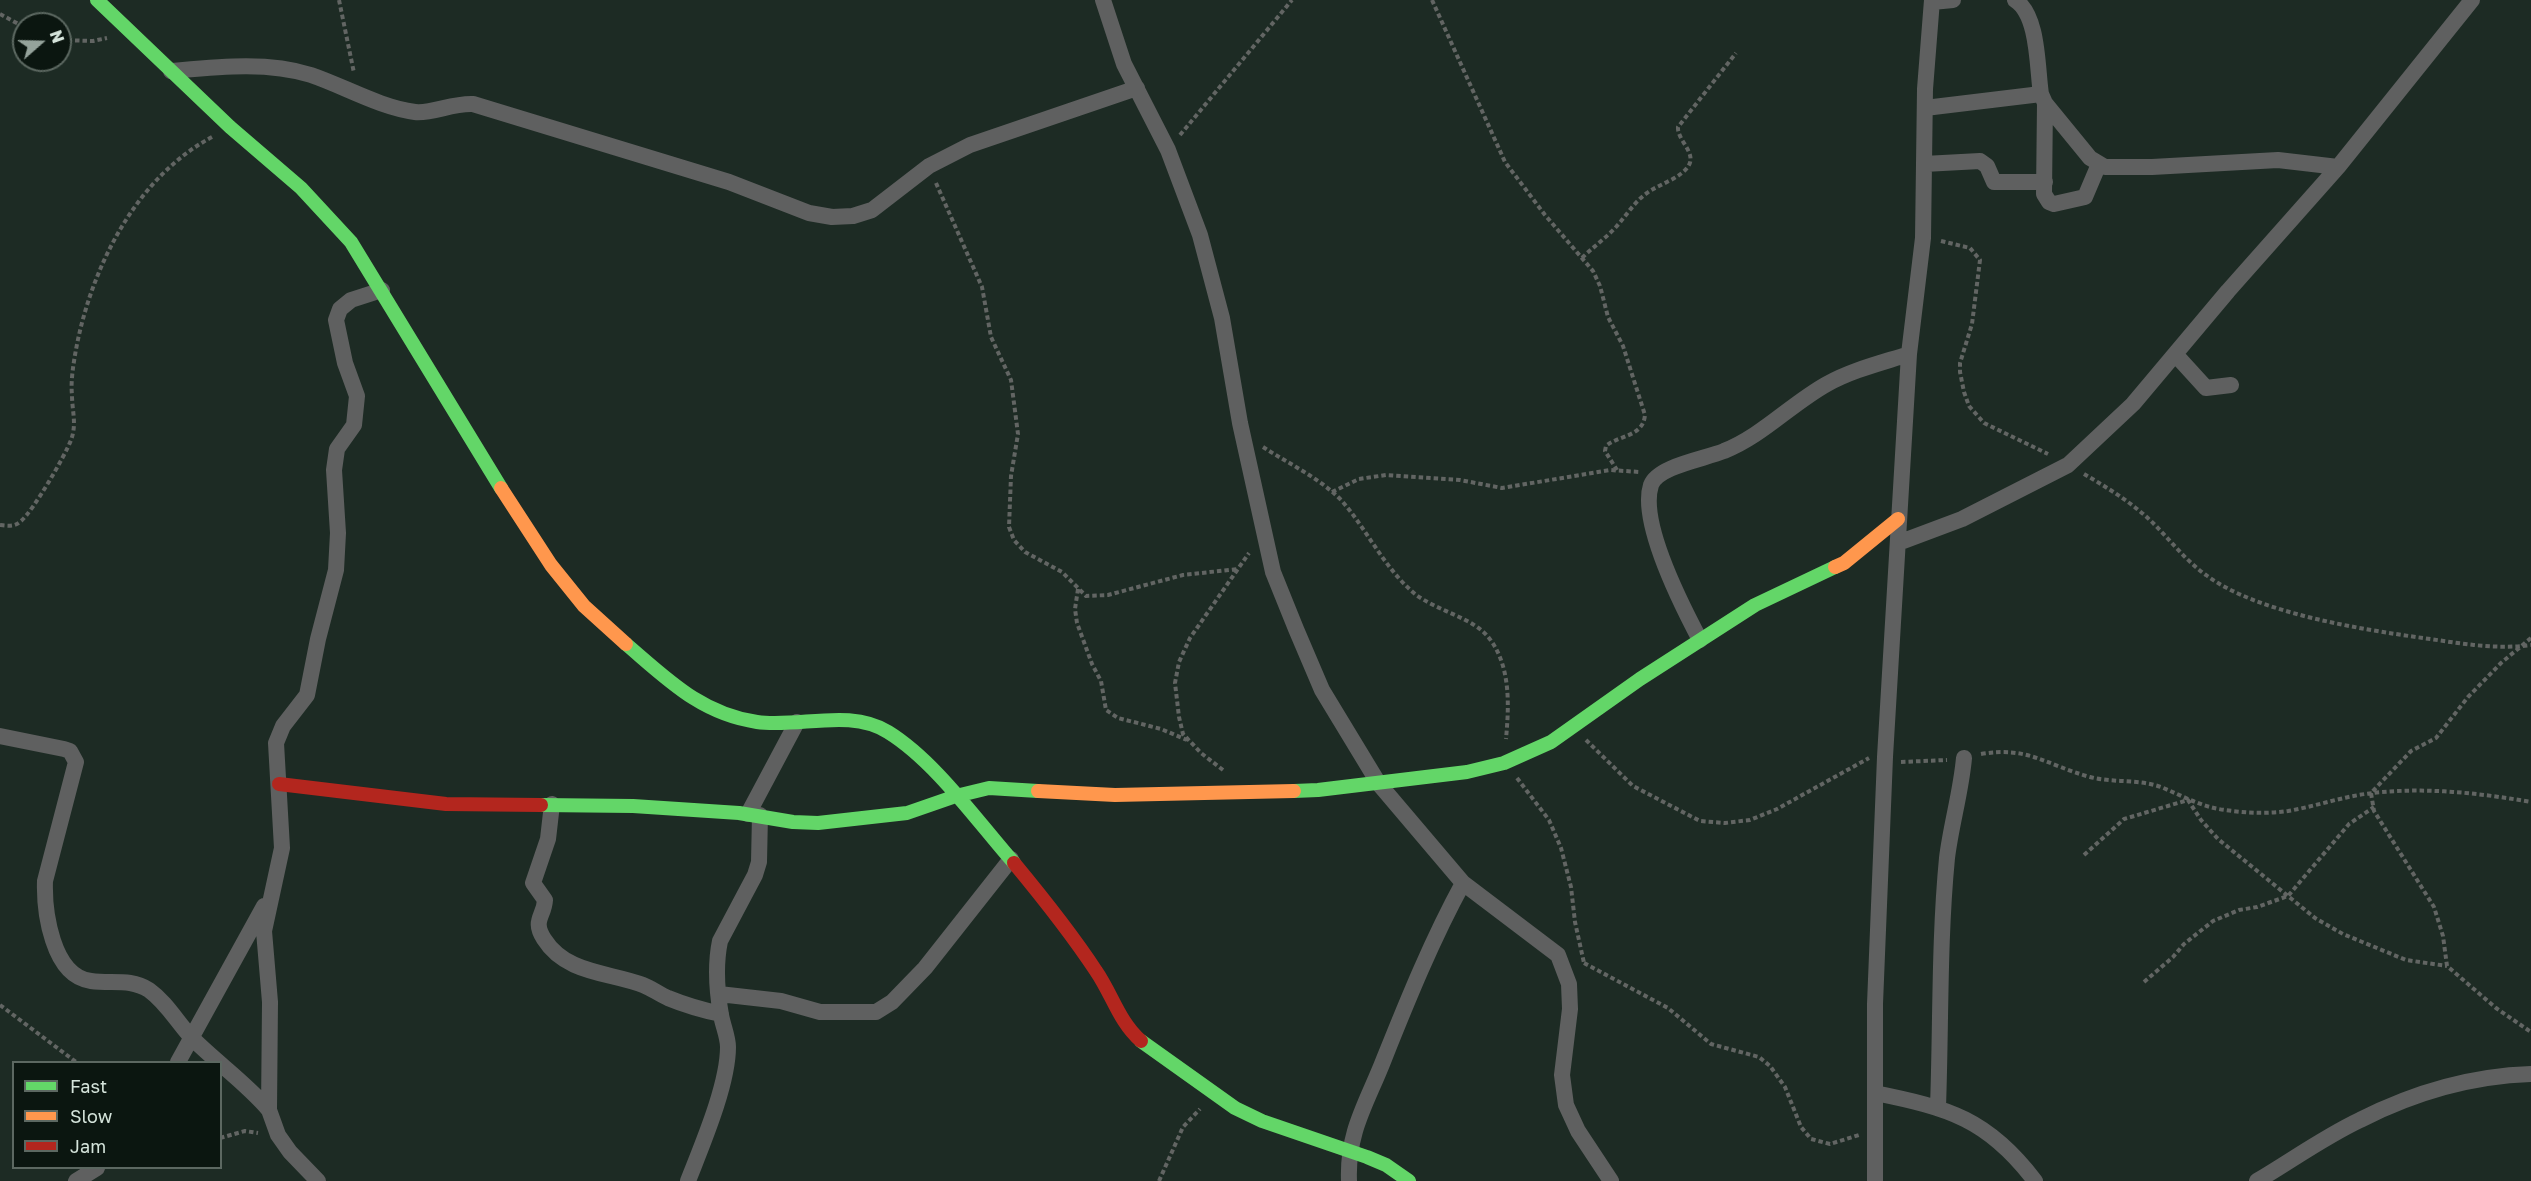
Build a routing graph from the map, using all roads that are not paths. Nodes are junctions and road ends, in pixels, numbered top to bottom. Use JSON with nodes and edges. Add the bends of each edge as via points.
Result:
{"nodes":[{"id":1,"x":97,"y":0,"type":"edge"},
{"id":2,"x":1103,"y":0,"type":"edge"},
{"id":3,"x":1953,"y":0,"type":"edge"},
{"id":4,"x":2015,"y":0,"type":"edge"},
{"id":5,"x":2472,"y":0,"type":"edge"},
{"id":6,"x":1932,"y":1,"type":"edge"},
{"id":7,"x":171,"y":71,"type":"junction"},
{"id":8,"x":1137,"y":88,"type":"junction"},
{"id":9,"x":2043,"y":99,"type":"junction"},
{"id":10,"x":1925,"y":108,"type":"junction"},
{"id":11,"x":1924,"y":164,"type":"junction"},
{"id":12,"x":2098,"y":164,"type":"junction"},
{"id":13,"x":2338,"y":166,"type":"junction"},
{"id":14,"x":2044,"y":182,"type":"junction"},
{"id":15,"x":382,"y":290,"type":"junction"},
{"id":16,"x":1909,"y":354,"type":"junction"},
{"id":17,"x":2175,"y":354,"type":"junction"},
{"id":18,"x":2231,"y":385,"type":"dead end"},
{"id":19,"x":1898,"y":519,"type":"junction"},
{"id":20,"x":1898,"y":543,"type":"junction"},
{"id":21,"x":1700,"y":640,"type":"junction"},
{"id":22,"x":797,"y":722,"type":"junction"},
{"id":23,"x":0,"y":736,"type":"edge"},
{"id":24,"x":1964,"y":758,"type":"road end"},
{"id":25,"x":279,"y":784,"type":"junction"},
{"id":26,"x":1379,"y":784,"type":"junction"},
{"id":27,"x":956,"y":796,"type":"junction"},
{"id":28,"x":552,"y":804,"type":"junction"},
{"id":29,"x":754,"y":814,"type":"junction"},
{"id":30,"x":1011,"y":859,"type":"junction"},
{"id":31,"x":1463,"y":883,"type":"junction"},
{"id":32,"x":270,"y":895,"type":"junction"},
{"id":33,"x":719,"y":994,"type":"junction"},
{"id":34,"x":721,"y":1014,"type":"junction"},
{"id":35,"x":192,"y":1037,"type":"junction"},
{"id":36,"x":179,"y":1061,"type":"edge"},
{"id":37,"x":219,"y":1061,"type":"edge"},
{"id":38,"x":222,"y":1064,"type":"edge"},
{"id":39,"x":2531,"y":1074,"type":"edge"},
{"id":40,"x":1875,"y":1093,"type":"junction"},
{"id":41,"x":1938,"y":1107,"type":"junction"},
{"id":42,"x":269,"y":1110,"type":"junction"},
{"id":43,"x":1349,"y":1151,"type":"junction"},
{"id":44,"x":94,"y":1169,"type":"edge"},
{"id":45,"x":76,"y":1181,"type":"edge"},
{"id":46,"x":318,"y":1181,"type":"edge"},
{"id":47,"x":688,"y":1181,"type":"edge"},
{"id":48,"x":1348,"y":1181,"type":"edge"},
{"id":49,"x":1409,"y":1181,"type":"edge"},
{"id":50,"x":1611,"y":1181,"type":"edge"},
{"id":51,"x":1875,"y":1181,"type":"edge"},
{"id":52,"x":2035,"y":1181,"type":"edge"},
{"id":53,"x":2257,"y":1181,"type":"edge"}],
"edges":[{"from":1,"to":7,"type":"street"},
{"from":2,"to":8,"type":"street","via":[[1124,64]]},
{"from":3,"to":6,"type":"street"},
{"from":4,"to":9,"type":"street","via":[[2031,24]]},
{"from":5,"to":13,"type":"street"},
{"from":6,"to":10,"type":"street"},
{"from":7,"to":8,"type":"street","via":[[266,67],[309,74],[395,108],[418,112],[458,103],[473,104],[729,182],[809,213],[832,217],[872,210],[929,166],[991,136]]},
{"from":7,"to":15,"type":"street","via":[[316,203],[351,242]]},
{"from":8,"to":26,"type":"street","via":[[1168,150],[1210,267],[1273,572],[1322,690]]},
{"from":9,"to":10,"type":"street"},
{"from":9,"to":12,"type":"street"},
{"from":9,"to":14,"type":"street"},
{"from":10,"to":11,"type":"street"},
{"from":11,"to":14,"type":"street","via":[[1980,161],[1987,166],[1994,182]]},
{"from":11,"to":16,"type":"street","via":[[1923,238]]},
{"from":12,"to":13,"type":"street","via":[[2114,169],[2278,160]]},
{"from":12,"to":14,"type":"street","via":[[2081,199],[2049,202]]},
{"from":13,"to":17,"type":"street"},
{"from":15,"to":22,"type":"street","via":[[495,479],[551,565],[584,606],[691,699],[758,722]]},
{"from":15,"to":25,"type":"street","via":[[351,300],[340,309],[336,320],[357,396],[356,410],[354,425],[337,449],[335,460],[336,570],[307,694],[290,715],[276,743]]},
{"from":16,"to":19,"type":"street"},
{"from":16,"to":21,"type":"street","via":[[1848,374],[1726,451],[1661,472],[1652,481],[1652,523],[1678,597]]},
{"from":17,"to":18,"type":"street","via":[[2206,388]]},
{"from":17,"to":20,"type":"street","via":[[2133,404],[2068,465],[1962,519]]},
{"from":19,"to":20,"type":"street"},
{"from":19,"to":21,"type":"street","via":[[1844,562],[1755,606]]},
{"from":20,"to":40,"type":"street","via":[[1885,758]]},
{"from":21,"to":26,"type":"street","via":[[1551,742],[1504,763]]},
{"from":22,"to":27,"type":"street","via":[[861,722],[887,731],[926,761]]},
{"from":22,"to":29,"type":"street"},
{"from":23,"to":35,"type":"street","via":[[70,751],[76,762],[45,880],[48,927],[63,960],[76,975],[89,981],[127,981],[149,990]]},
{"from":24,"to":41,"type":"street","via":[[1945,889]]},
{"from":25,"to":28,"type":"street","via":[[446,804]]},
{"from":25,"to":32,"type":"street","via":[[282,848]]},
{"from":26,"to":27,"type":"street","via":[[1164,795],[989,788]]},
{"from":26,"to":31,"type":"street"},
{"from":27,"to":29,"type":"street","via":[[907,813],[852,820],[793,822]]},
{"from":27,"to":30,"type":"street"},
{"from":28,"to":29,"type":"street"},
{"from":28,"to":34,"type":"street","via":[[548,839],[533,884],[545,900],[538,918],[539,928],[552,949],[568,963],[642,984],[682,1004]]},
{"from":29,"to":33,"type":"street","via":[[759,855],[755,875],[720,941]]},
{"from":30,"to":33,"type":"street","via":[[925,968],[892,1002],[876,1012],[820,1012],[781,1001]]},
{"from":30,"to":43,"type":"street","via":[[1087,956],[1134,1034],[1218,1097],[1262,1121]]},
{"from":31,"to":43,"type":"street","via":[[1418,971],[1355,1124]]},
{"from":31,"to":50,"type":"street","via":[[1558,955],[1569,984],[1562,1075],[1566,1105]]},
{"from":32,"to":35,"type":"street"},
{"from":32,"to":42,"type":"street","via":[[264,931],[270,1002]]},
{"from":33,"to":34,"type":"street"},
{"from":34,"to":47,"type":"street","via":[[727,1057],[711,1121]]},
{"from":35,"to":36,"type":"street"},
{"from":35,"to":37,"type":"street"},
{"from":38,"to":42,"type":"street"},
{"from":39,"to":53,"type":"street","via":[[2457,1083],[2411,1098],[2359,1120]]},
{"from":40,"to":41,"type":"street"},
{"from":40,"to":51,"type":"street"},
{"from":41,"to":52,"type":"street","via":[[1979,1126],[2010,1150]]},
{"from":42,"to":46,"type":"street","via":[[282,1140]]},
{"from":43,"to":48,"type":"street"},
{"from":43,"to":49,"type":"street","via":[[1386,1165]]},
{"from":44,"to":45,"type":"street"}]}
